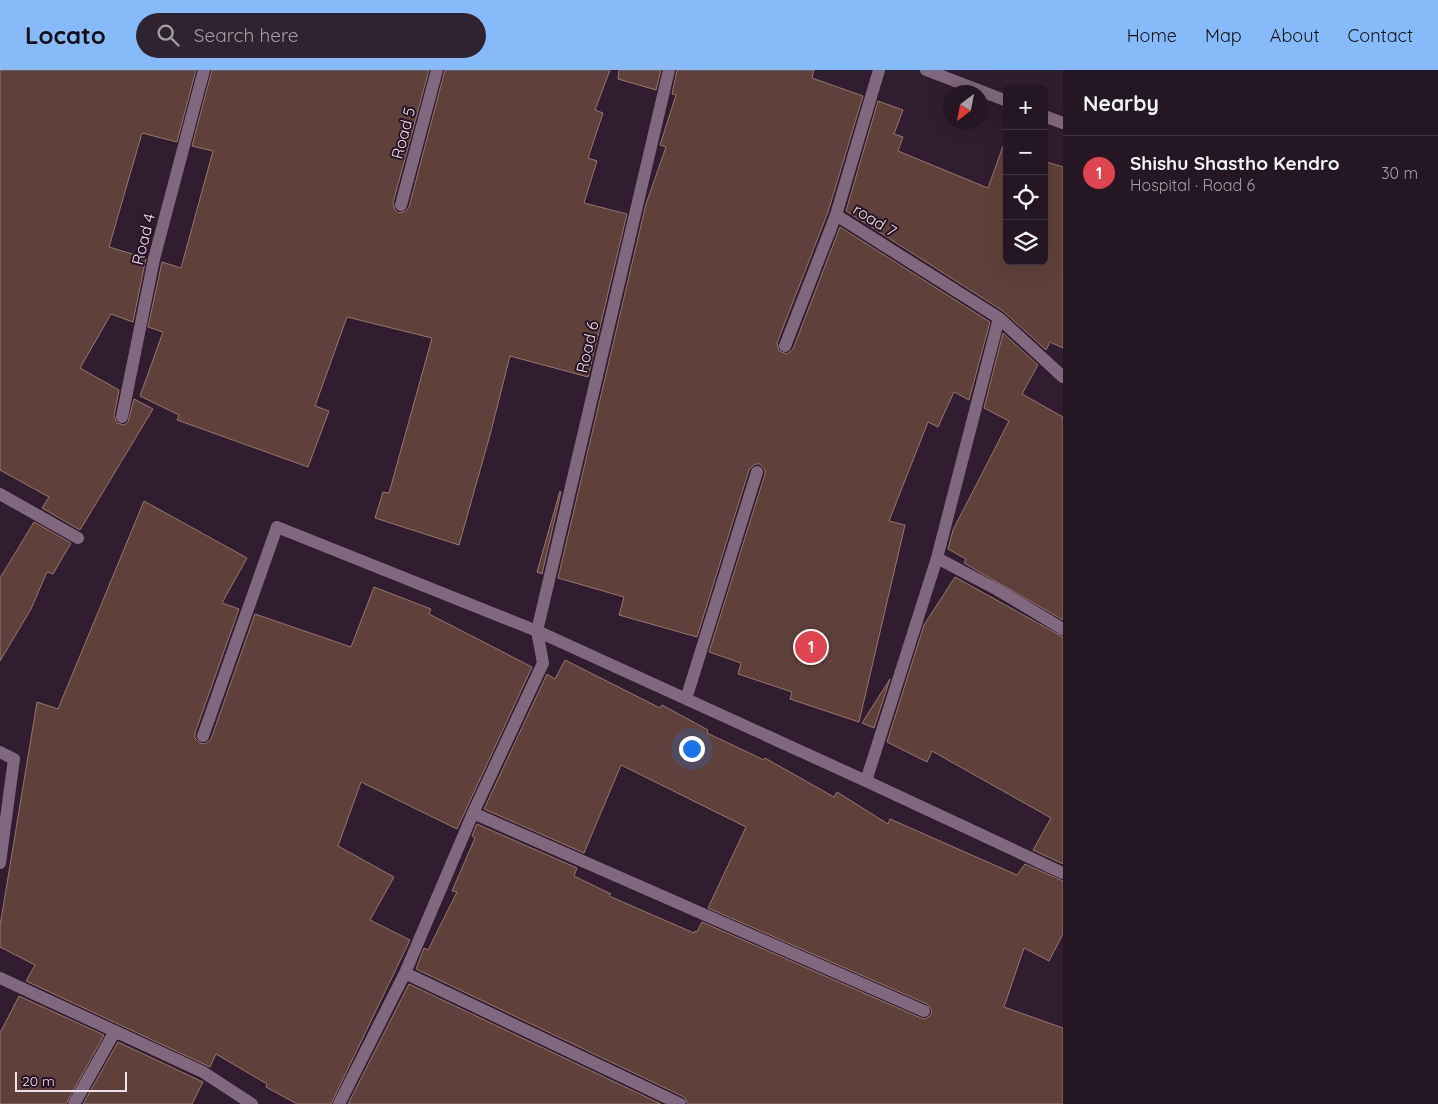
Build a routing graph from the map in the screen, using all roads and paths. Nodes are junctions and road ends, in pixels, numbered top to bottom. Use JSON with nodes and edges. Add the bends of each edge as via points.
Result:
{"nodes":[{"id":1,"x":204,"y":70,"type":"edge"},
{"id":2,"x":437,"y":70,"type":"edge"},
{"id":3,"x":669,"y":70,"type":"edge"},
{"id":4,"x":879,"y":70,"type":"edge"},
{"id":5,"x":926,"y":70,"type":"edge"},
{"id":6,"x":1003,"y":99,"type":"edge"},
{"id":7,"x":1048,"y":117,"type":"edge"},
{"id":8,"x":1063,"y":123,"type":"edge"},
{"id":9,"x":401,"y":205,"type":"dead end"},
{"id":10,"x":836,"y":215,"type":"junction"},
{"id":11,"x":999,"y":318,"type":"junction"},
{"id":12,"x":785,"y":346,"type":"dead end"},
{"id":13,"x":1063,"y":377,"type":"edge"},
{"id":14,"x":122,"y":417,"type":"dead end"},
{"id":15,"x":757,"y":472,"type":"dead end"},
{"id":16,"x":0,"y":494,"type":"edge"},
{"id":17,"x":78,"y":538,"type":"dead end"},
{"id":18,"x":937,"y":558,"type":"junction"},
{"id":19,"x":1063,"y":629,"type":"edge"},
{"id":20,"x":537,"y":631,"type":"junction"},
{"id":21,"x":686,"y":699,"type":"junction"},
{"id":22,"x":203,"y":736,"type":"dead end"},
{"id":23,"x":0,"y":752,"type":"edge"},
{"id":24,"x":866,"y":781,"type":"junction"},
{"id":25,"x":473,"y":813,"type":"junction"},
{"id":26,"x":0,"y":863,"type":"edge"},
{"id":27,"x":1063,"y":873,"type":"edge"},
{"id":28,"x":404,"y":973,"type":"junction"},
{"id":29,"x":0,"y":978,"type":"edge"},
{"id":30,"x":924,"y":1010,"type":"dead end"},
{"id":31,"x":115,"y":1031,"type":"junction"},
{"id":32,"x":74,"y":1104,"type":"edge"},
{"id":33,"x":252,"y":1104,"type":"edge"},
{"id":34,"x":339,"y":1104,"type":"edge"},
{"id":35,"x":680,"y":1104,"type":"edge"}],
"edges":[{"from":1,"to":14,"type":"street","name":"Road 4","via":[[154,259]]},
{"from":2,"to":9,"type":"street","name":"Road 5"},
{"from":3,"to":20,"type":"street","name":"Road 6"},
{"from":4,"to":10,"type":"street","name":"road 7"},
{"from":5,"to":6,"type":"street"},
{"from":7,"to":8,"type":"street"},
{"from":10,"to":11,"type":"street","name":"road 7"},
{"from":10,"to":12,"type":"street"},
{"from":11,"to":13,"type":"street","name":"road 7"},
{"from":11,"to":18,"type":"street"},
{"from":15,"to":21,"type":"street"},
{"from":16,"to":17,"type":"street"},
{"from":18,"to":19,"type":"street"},
{"from":18,"to":24,"type":"street"},
{"from":20,"to":21,"type":"street"},
{"from":20,"to":22,"type":"street","via":[[277,527]]},
{"from":20,"to":25,"type":"street","via":[[544,663]]},
{"from":21,"to":24,"type":"street"},
{"from":23,"to":26,"type":"street","via":[[14,759]]},
{"from":24,"to":27,"type":"street"},
{"from":25,"to":28,"type":"street"},
{"from":25,"to":30,"type":"street"},
{"from":28,"to":34,"type":"street"},
{"from":28,"to":35,"type":"street"},
{"from":29,"to":31,"type":"street"},
{"from":31,"to":32,"type":"street"},
{"from":31,"to":33,"type":"street","via":[[203,1072]]}]}
